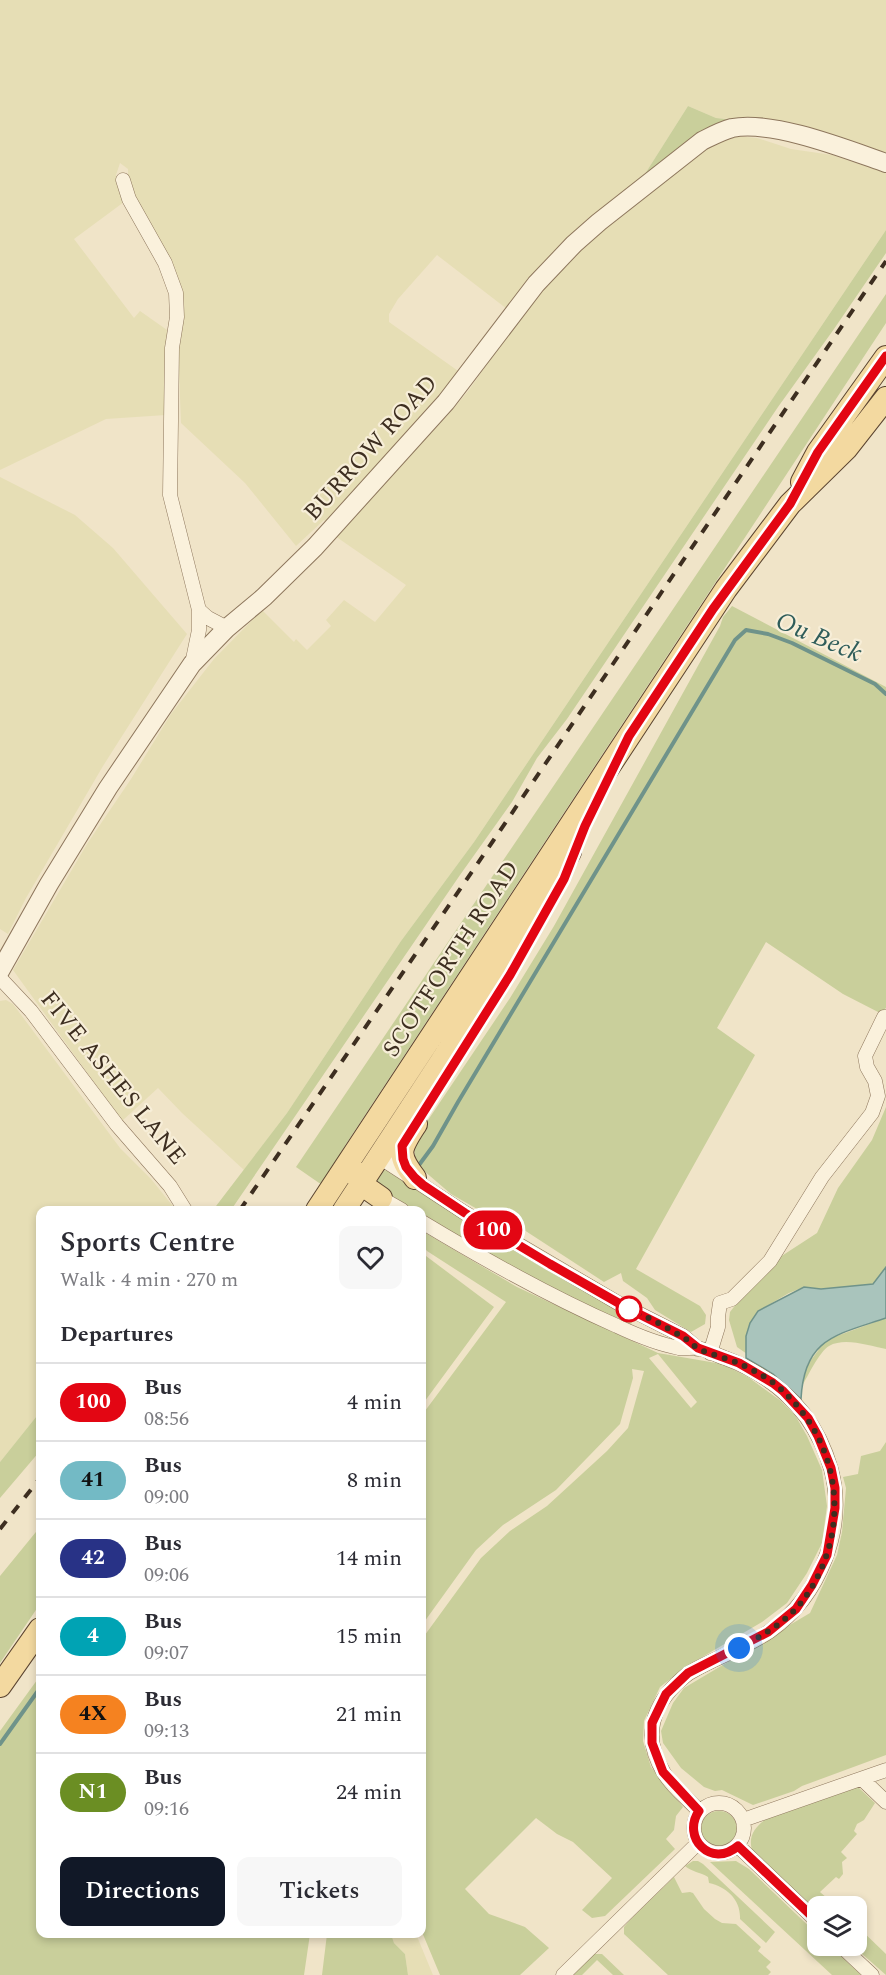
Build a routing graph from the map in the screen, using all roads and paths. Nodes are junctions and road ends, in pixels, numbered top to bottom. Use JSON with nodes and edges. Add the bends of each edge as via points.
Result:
{"nodes":[{"id":1,"x":886,"y":163,"type":"edge"},
{"id":2,"x":123,"y":180,"type":"dead end"},
{"id":3,"x":886,"y":357,"type":"edge"},
{"id":4,"x":886,"y":378,"type":"edge"},
{"id":5,"x":886,"y":398,"type":"edge"},
{"id":6,"x":818,"y":452,"type":"junction"},
{"id":7,"x":790,"y":504,"type":"junction"},
{"id":8,"x":199,"y":610,"type":"junction"},
{"id":9,"x":227,"y":628,"type":"junction"},
{"id":10,"x":192,"y":664,"type":"junction"},
{"id":11,"x":629,"y":736,"type":"junction"},
{"id":12,"x":585,"y":826,"type":"junction"},
{"id":13,"x":0,"y":971,"type":"edge"},
{"id":14,"x":0,"y":978,"type":"edge"},
{"id":15,"x":886,"y":1017,"type":"edge"},
{"id":16,"x":380,"y":1156,"type":"junction"},
{"id":17,"x":353,"y":1158,"type":"junction"},
{"id":18,"x":415,"y":1178,"type":"junction"},
{"id":19,"x":381,"y":1198,"type":"joint"},
{"id":20,"x":351,"y":1199,"type":"edge"},
{"id":21,"x":182,"y":1206,"type":"edge"},
{"id":22,"x":320,"y":1206,"type":"edge"},
{"id":23,"x":395,"y":1206,"type":"edge"},
{"id":24,"x":426,"y":1224,"type":"edge"},
{"id":25,"x":704,"y":1351,"type":"junction"},
{"id":26,"x":36,"y":1635,"type":"edge"},
{"id":27,"x":0,"y":1686,"type":"edge"},
{"id":28,"x":886,"y":1770,"type":"edge"},
{"id":29,"x":862,"y":1779,"type":"junction"},
{"id":30,"x":886,"y":1802,"type":"edge"},
{"id":31,"x":699,"y":1811,"type":"junction"},
{"id":32,"x":743,"y":1820,"type":"junction"},
{"id":33,"x":698,"y":1843,"type":"junction"},
{"id":34,"x":738,"y":1846,"type":"junction"},
{"id":35,"x":807,"y":1912,"type":"edge"},
{"id":36,"x":852,"y":1956,"type":"edge"},
{"id":37,"x":563,"y":1975,"type":"edge"},
{"id":38,"x":872,"y":1975,"type":"edge"}],
"edges":[{"from":1,"to":9,"type":"street","name":"BURROW ROAD","via":[[819,140],[757,127],[734,128],[702,141],[574,244],[536,284],[446,402],[327,534]]},
{"from":2,"to":8,"type":"street","via":[[176,293],[170,495]]},
{"from":3,"to":6,"type":"main road","name":"SCOTFORTH ROAD"},
{"from":4,"to":6,"type":"main road","name":"SCOTFORTH ROAD","via":[[845,431]]},
{"from":5,"to":7,"type":"main road","name":"SCOTFORTH ROAD","via":[[846,449]]},
{"from":6,"to":7,"type":"main road","name":"SCOTFORTH ROAD"},
{"from":7,"to":11,"type":"main road","name":"SCOTFORTH ROAD","via":[[713,609]]},
{"from":8,"to":9,"type":"street"},
{"from":8,"to":10,"type":"street"},
{"from":9,"to":10,"type":"street","name":"BURROW ROAD"},
{"from":10,"to":13,"type":"street","name":"BURROW ROAD","via":[[108,788]]},
{"from":11,"to":12,"type":"main road","name":"SCOTFORTH ROAD"},
{"from":11,"to":17,"type":"main road","name":"SCOTFORTH ROAD"},
{"from":12,"to":16,"type":"main road","name":"SCOTFORTH ROAD","via":[[477,1006]]},
{"from":12,"to":18,"type":"main road","via":[[564,879],[521,956],[402,1146],[406,1167]]},
{"from":14,"to":21,"type":"street","name":"FIVE ASHES LANE","via":[[32,1011]]},
{"from":15,"to":25,"type":"street","via":[[865,1056],[878,1096],[872,1113],[822,1177],[770,1261],[732,1299],[720,1303],[718,1327]]},
{"from":16,"to":17,"type":"main road"},
{"from":16,"to":18,"type":"street"},
{"from":16,"to":20,"type":"main road","name":"SCOTFORTH ROAD"},
{"from":17,"to":20,"type":"main road"},
{"from":17,"to":22,"type":"main road","name":"SCOTFORTH ROAD"},
{"from":18,"to":25,"type":"street","via":[[540,1258]]},
{"from":19,"to":20,"type":"main road"},
{"from":19,"to":23,"type":"street"},
{"from":24,"to":25,"type":"street","via":[[582,1311],[629,1332],[679,1348]]},
{"from":25,"to":31,"type":"street","via":[[739,1363],[773,1383],[808,1418],[831,1468],[835,1508],[827,1555],[804,1600],[768,1632],[688,1673],[666,1694],[658,1708],[651,1732],[660,1765],[667,1778]]},
{"from":26,"to":27,"type":"main road"},
{"from":28,"to":29,"type":"street"},
{"from":29,"to":30,"type":"street"},
{"from":29,"to":32,"type":"street"},
{"from":31,"to":32,"type":"street","via":[[719,1803],[733,1808]]},
{"from":31,"to":33,"type":"street","via":[[694,1824]]},
{"from":32,"to":34,"type":"street","via":[[744,1834]]},
{"from":33,"to":34,"type":"street","via":[[718,1854]]},
{"from":33,"to":37,"type":"street"},
{"from":34,"to":35,"type":"street"},
{"from":36,"to":38,"type":"street"}]}
